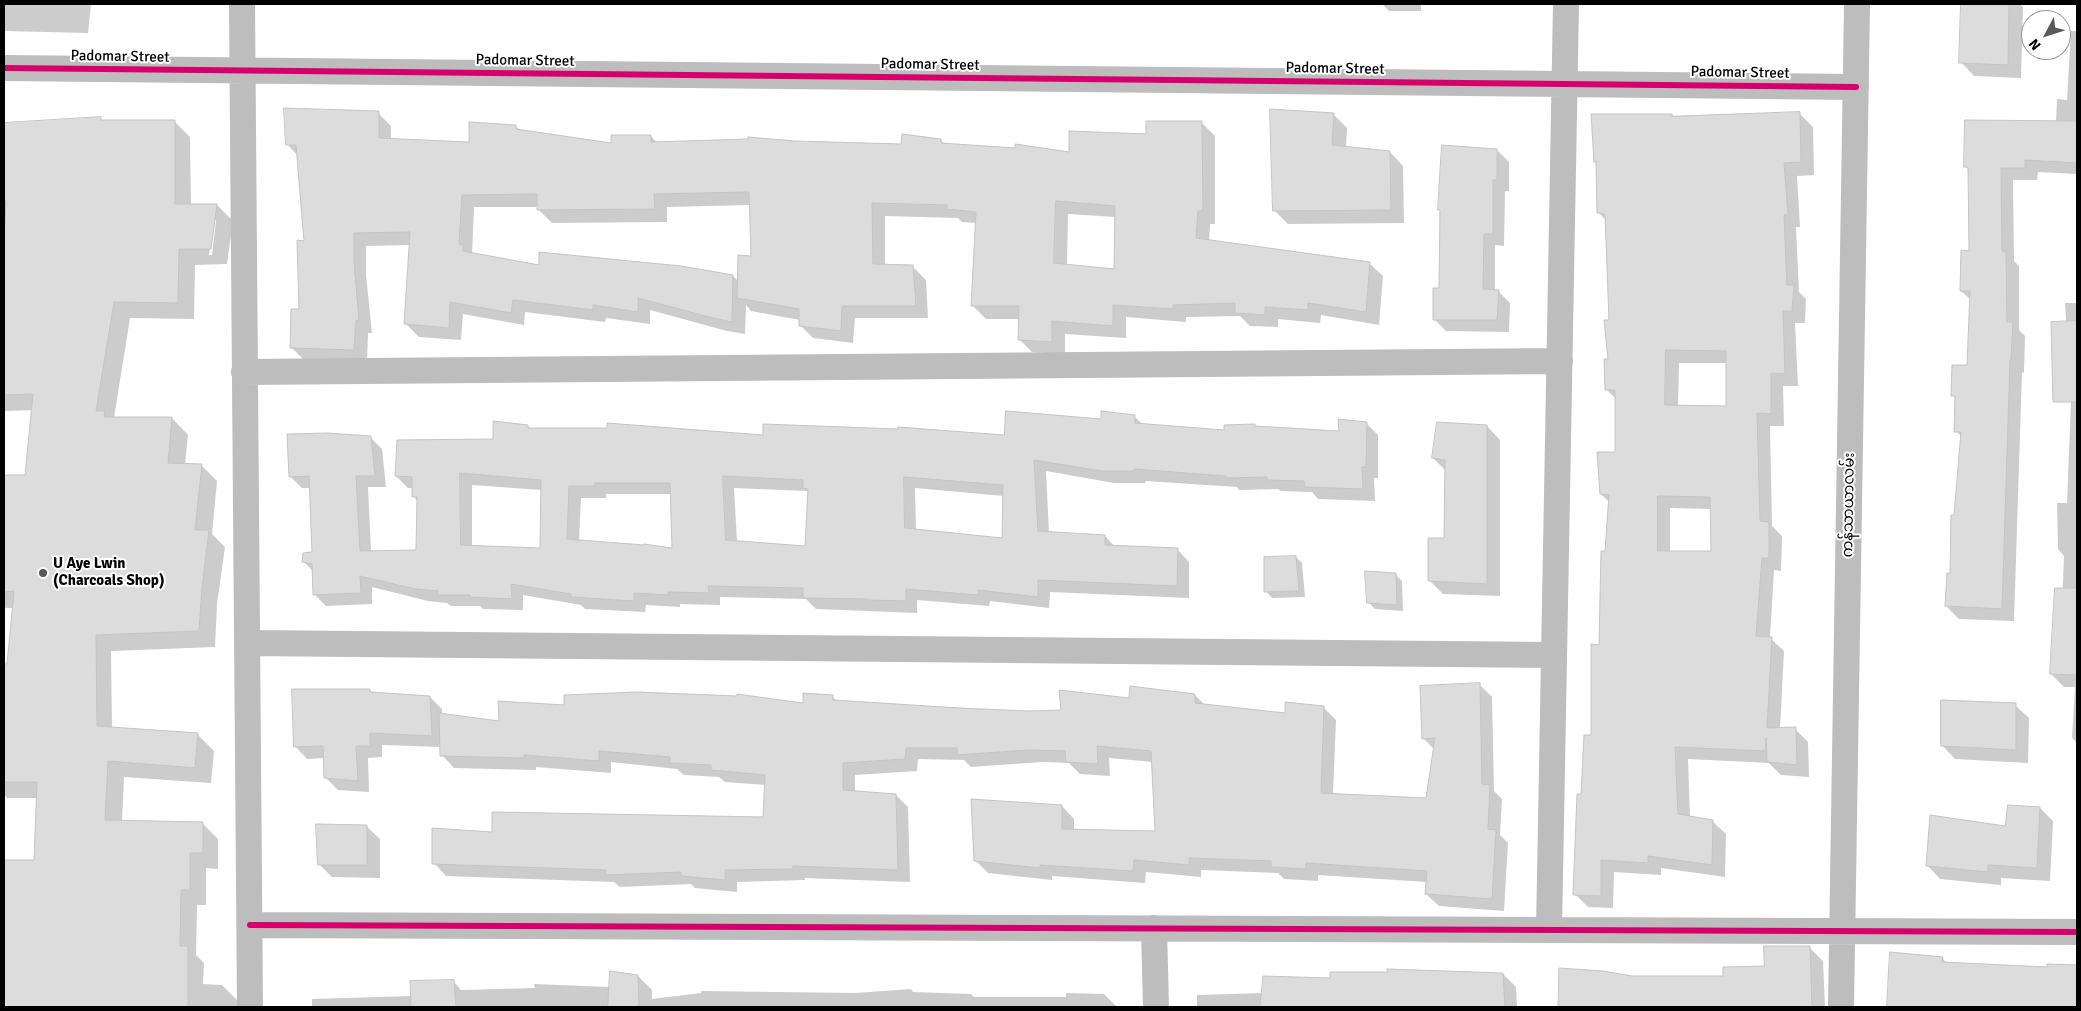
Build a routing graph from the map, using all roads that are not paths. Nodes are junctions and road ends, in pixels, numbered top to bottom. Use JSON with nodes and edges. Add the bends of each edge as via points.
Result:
{"nodes":[{"id":1,"x":242,"y":4,"type":"edge"},
{"id":2,"x":1566,"y":4,"type":"edge"},
{"id":3,"x":1857,"y":4,"type":"edge"},
{"id":4,"x":4,"y":68,"type":"edge"},
{"id":5,"x":243,"y":71,"type":"junction"},
{"id":6,"x":1565,"y":84,"type":"junction"},
{"id":7,"x":1856,"y":87,"type":"junction"},
{"id":8,"x":1560,"y":361,"type":"junction"},
{"id":9,"x":244,"y":372,"type":"junction"},
{"id":10,"x":247,"y":643,"type":"junction"},
{"id":11,"x":1554,"y":655,"type":"junction"},
{"id":12,"x":250,"y":925,"type":"junction"},
{"id":13,"x":1154,"y":928,"type":"junction"},
{"id":14,"x":1549,"y":930,"type":"junction"},
{"id":15,"x":1842,"y":931,"type":"junction"},
{"id":16,"x":2077,"y":932,"type":"edge"},
{"id":17,"x":250,"y":1007,"type":"edge"},
{"id":18,"x":1156,"y":1007,"type":"edge"},
{"id":19,"x":1841,"y":1007,"type":"edge"}],
"edges":[{"from":1,"to":5,"type":"street"},
{"from":2,"to":6,"type":"street"},
{"from":3,"to":7,"type":"street","name":"ကန်သာယာလမ်း"},
{"from":4,"to":5,"type":"street","name":"Padomar Street"},
{"from":5,"to":6,"type":"street","name":"Padomar Street"},
{"from":5,"to":9,"type":"street"},
{"from":6,"to":7,"type":"street","name":"Padomar Street"},
{"from":6,"to":8,"type":"street"},
{"from":7,"to":15,"type":"street","name":"ကန်သာယာလမ်း"},
{"from":8,"to":9,"type":"street"},
{"from":8,"to":11,"type":"street"},
{"from":9,"to":10,"type":"street"},
{"from":10,"to":11,"type":"street"},
{"from":10,"to":12,"type":"street"},
{"from":11,"to":14,"type":"street"},
{"from":12,"to":13,"type":"street"},
{"from":12,"to":17,"type":"street"},
{"from":13,"to":14,"type":"street"},
{"from":13,"to":18,"type":"street"},
{"from":14,"to":15,"type":"street"},
{"from":15,"to":16,"type":"street"},
{"from":15,"to":19,"type":"street","name":"ကန်သာယာလမ်း"}]}
